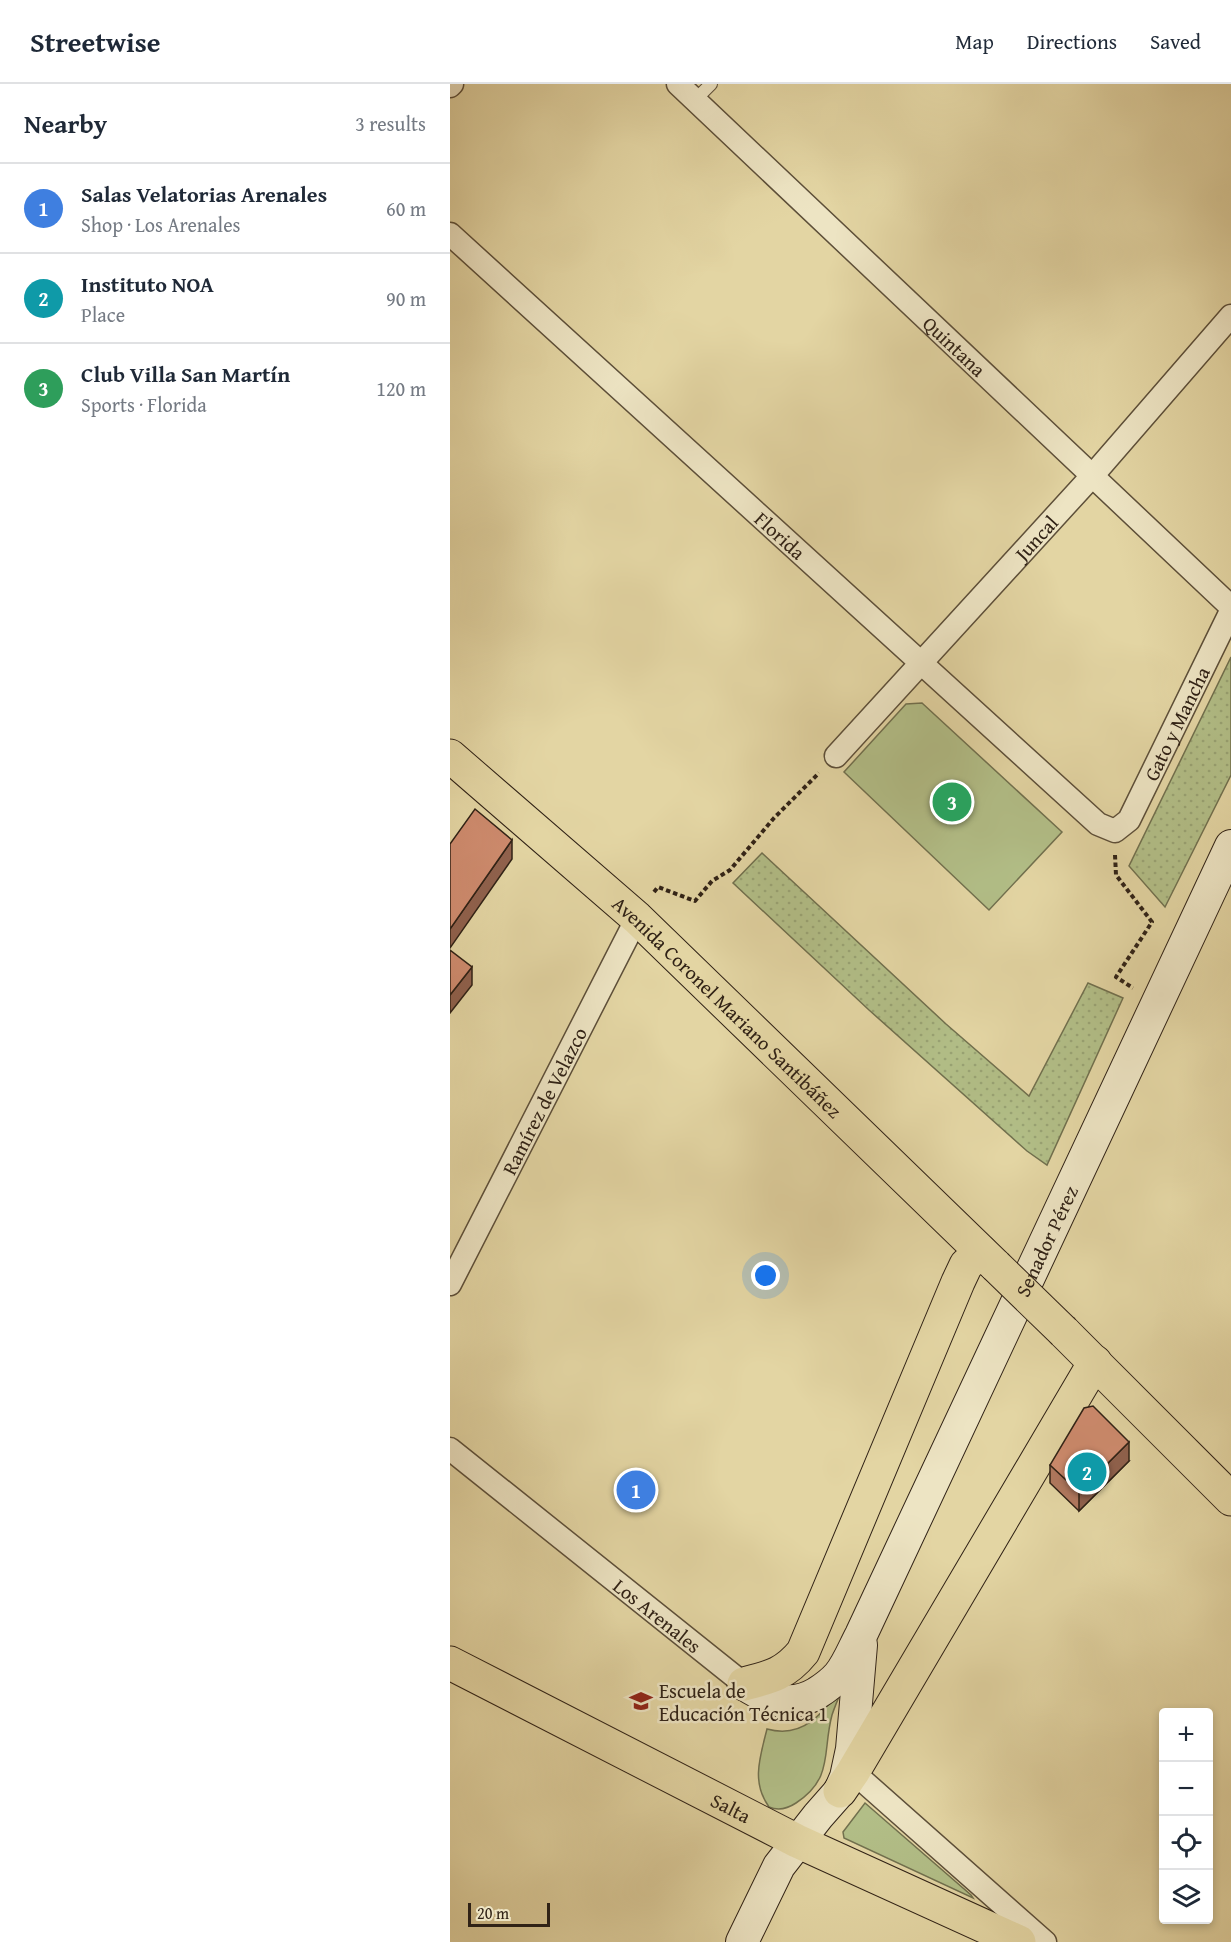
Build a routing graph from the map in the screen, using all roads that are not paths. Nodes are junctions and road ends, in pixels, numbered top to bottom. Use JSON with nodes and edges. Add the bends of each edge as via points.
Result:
{"nodes":[{"id":1,"x":678,"y":84,"type":"edge"},
{"id":2,"x":703,"y":92,"type":"edge"},
{"id":3,"x":450,"y":234,"type":"edge"},
{"id":4,"x":1231,"y":316,"type":"edge"},
{"id":5,"x":1093,"y":475,"type":"junction"},
{"id":6,"x":1231,"y":609,"type":"edge"},
{"id":7,"x":922,"y":663,"type":"junction"},
{"id":8,"x":450,"y":756,"type":"edge"},
{"id":9,"x":836,"y":756,"type":"road end"},
{"id":10,"x":1115,"y":831,"type":"joint"},
{"id":11,"x":1231,"y":846,"type":"edge"},
{"id":12,"x":637,"y":918,"type":"junction"},
{"id":13,"x":988,"y":1259,"type":"junction"},
{"id":14,"x":450,"y":1284,"type":"edge"},
{"id":15,"x":1095,"y":1362,"type":"junction"},
{"id":16,"x":450,"y":1449,"type":"edge"},
{"id":17,"x":1231,"y":1499,"type":"edge"},
{"id":18,"x":861,"y":1635,"type":"junction"},
{"id":19,"x":450,"y":1663,"type":"edge"},
{"id":20,"x":744,"y":1684,"type":"junction"},
{"id":21,"x":847,"y":1782,"type":"junction"},
{"id":22,"x":797,"y":1841,"type":"junction"},
{"id":23,"x":742,"y":1942,"type":"edge"},
{"id":24,"x":1019,"y":1942,"type":"edge"},
{"id":25,"x":1045,"y":1942,"type":"edge"}],
"edges":[{"from":1,"to":2,"type":"street","name":"Quintana"},
{"from":2,"to":5,"type":"street","name":"Quintana"},
{"from":3,"to":7,"type":"street","name":"Florida"},
{"from":4,"to":5,"type":"street","name":"Juncal"},
{"from":5,"to":6,"type":"street","name":"Quintana"},
{"from":5,"to":7,"type":"street","name":"Juncal"},
{"from":6,"to":10,"type":"street","name":"Gato y Mancha","via":[[1129,820]]},
{"from":7,"to":9,"type":"street","name":"Juncal"},
{"from":7,"to":10,"type":"street","name":"Florida","via":[[1098,824]]},
{"from":8,"to":12,"type":"main road","name":"Avenida Coronel Mariano Santibáñez"},
{"from":11,"to":18,"type":"main road","name":"Senador Pérez"},
{"from":12,"to":13,"type":"main road","name":"Avenida Coronel Mariano Santibáñez"},
{"from":12,"to":14,"type":"street","name":"Ramírez de Velazco"},
{"from":13,"to":15,"type":"main road","name":"Avenida Coronel Mariano Santibáñez","bridge":true},
{"from":13,"to":20,"type":"main road","via":[[966,1265],[803,1652],[776,1676]]},
{"from":15,"to":17,"type":"main road","name":"Avenida Coronel Mariano Santibáñez"},
{"from":15,"to":21,"type":"main road"},
{"from":16,"to":20,"type":"street","name":"Los Arenales"},
{"from":18,"to":20,"type":"main road","name":"Los Arenales","via":[[839,1675],[809,1698],[795,1702],[777,1700]]},
{"from":18,"to":21,"type":"main road"},
{"from":19,"to":22,"type":"main road","name":"Salta"},
{"from":21,"to":22,"type":"main road"},
{"from":21,"to":25,"type":"street"},
{"from":22,"to":23,"type":"main road","via":[[779,1866]]},
{"from":22,"to":24,"type":"main road","name":"Salta"}]}
